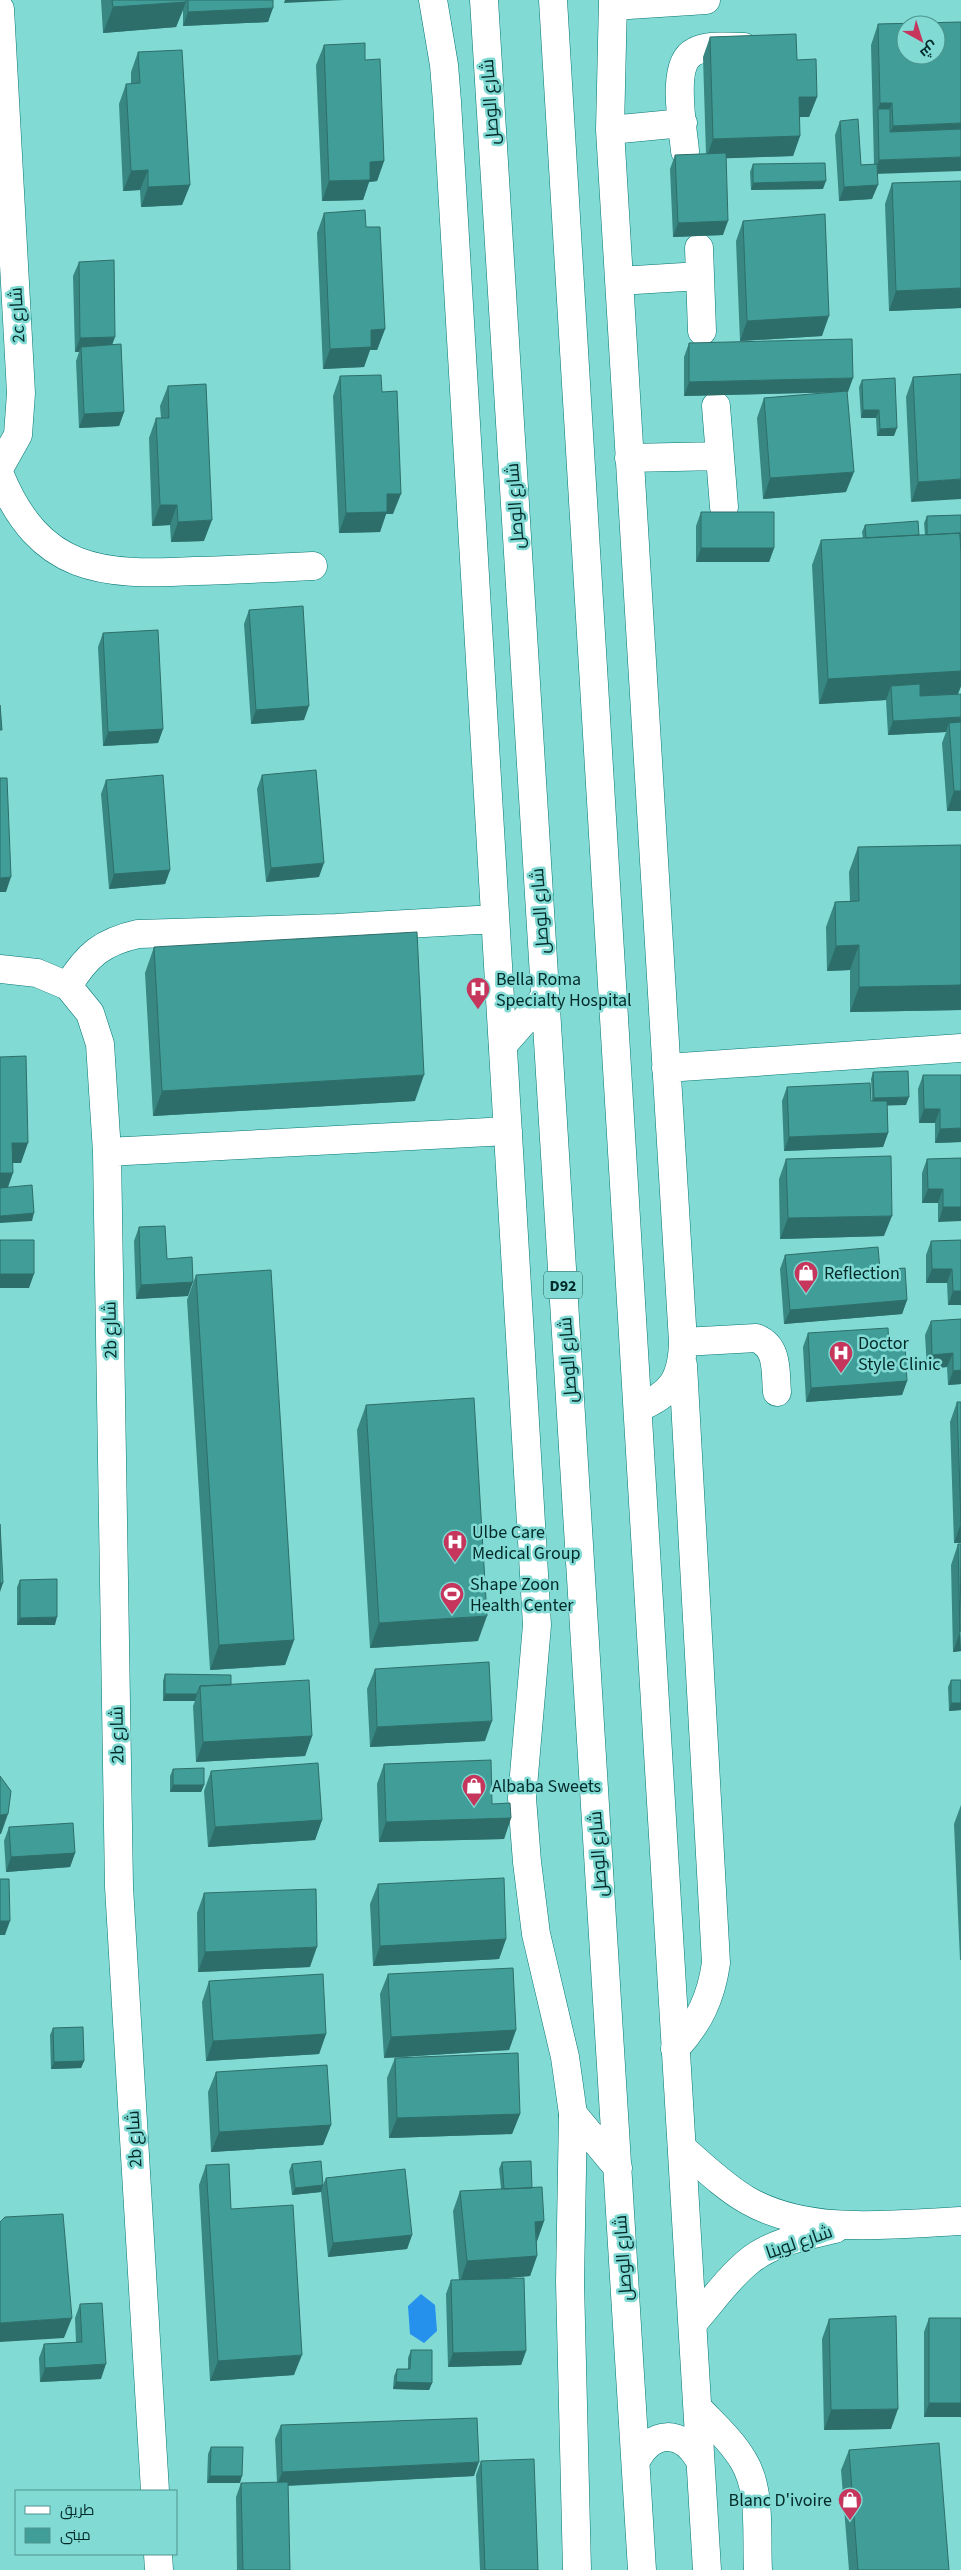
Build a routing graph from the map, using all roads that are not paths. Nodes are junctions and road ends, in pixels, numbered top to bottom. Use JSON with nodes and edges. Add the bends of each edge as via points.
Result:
{"nodes":[{"id":1,"x":433,"y":0,"type":"edge"},
{"id":2,"x":484,"y":0,"type":"edge"},
{"id":3,"x":553,"y":0,"type":"edge"},
{"id":4,"x":706,"y":0,"type":"edge"},
{"id":5,"x":613,"y":3,"type":"edge"},
{"id":6,"x":0,"y":19,"type":"edge"},
{"id":7,"x":765,"y":46,"type":"edge"},
{"id":8,"x":683,"y":123,"type":"junction"},
{"id":9,"x":610,"y":130,"type":"junction"},
{"id":10,"x":685,"y":151,"type":"dead end"},
{"id":11,"x":699,"y":248,"type":"dead end"},
{"id":12,"x":700,"y":276,"type":"junction"},
{"id":13,"x":620,"y":281,"type":"junction"},
{"id":14,"x":702,"y":331,"type":"dead end"},
{"id":15,"x":716,"y":406,"type":"dead end"},
{"id":16,"x":720,"y":456,"type":"junction"},
{"id":17,"x":629,"y":458,"type":"junction"},
{"id":18,"x":0,"y":466,"type":"edge"},
{"id":19,"x":0,"y":475,"type":"edge"},
{"id":20,"x":724,"y":507,"type":"dead end"},
{"id":21,"x":313,"y":566,"type":"dead end"},
{"id":22,"x":495,"y":919,"type":"junction"},
{"id":23,"x":0,"y":969,"type":"edge"},
{"id":24,"x":68,"y":986,"type":"junction"},
{"id":25,"x":545,"y":997,"type":"junction"},
{"id":26,"x":503,"y":1045,"type":"junction"},
{"id":27,"x":961,"y":1048,"type":"edge"},
{"id":28,"x":666,"y":1068,"type":"junction"},
{"id":29,"x":508,"y":1130,"type":"junction"},
{"id":30,"x":107,"y":1152,"type":"junction"},
{"id":31,"x":683,"y":1354,"type":"junction"},
{"id":32,"x":777,"y":1392,"type":"dead end"},
{"id":33,"x":638,"y":1408,"type":"junction"},
{"id":34,"x":676,"y":2050,"type":"junction"},
{"id":35,"x":573,"y":2114,"type":"junction"},
{"id":36,"x":682,"y":2148,"type":"junction"},
{"id":37,"x":618,"y":2168,"type":"junction"},
{"id":38,"x":961,"y":2221,"type":"edge"},
{"id":39,"x":844,"y":2226,"type":"junction"},
{"id":40,"x":693,"y":2323,"type":"junction"},
{"id":41,"x":698,"y":2408,"type":"junction"},
{"id":42,"x":700,"y":2459,"type":"junction"},
{"id":43,"x":636,"y":2461,"type":"junction"},
{"id":44,"x":155,"y":2490,"type":"edge"},
{"id":45,"x":158,"y":2555,"type":"edge"},
{"id":46,"x":159,"y":2570,"type":"edge"},
{"id":47,"x":577,"y":2570,"type":"edge"},
{"id":48,"x":642,"y":2570,"type":"edge"},
{"id":49,"x":707,"y":2570,"type":"edge"},
{"id":50,"x":758,"y":2570,"type":"edge"}],
"edges":[{"from":1,"to":22,"type":"main road","via":[[447,102]]},
{"from":2,"to":25,"type":"main road","name":"شارع الوصل","number":"D92"},
{"from":3,"to":33,"type":"main road"},
{"from":4,"to":5,"type":"main road"},
{"from":5,"to":9,"type":"main road"},
{"from":6,"to":18,"type":"main road","name":"2c شارع","via":[[21,393],[18,435]]},
{"from":7,"to":8,"type":"main road","via":[[702,48],[692,52],[685,59],[680,77]]},
{"from":8,"to":9,"type":"main road"},
{"from":8,"to":10,"type":"main road"},
{"from":9,"to":13,"type":"main road"},
{"from":11,"to":12,"type":"main road"},
{"from":12,"to":13,"type":"main road"},
{"from":12,"to":14,"type":"main road"},
{"from":13,"to":17,"type":"main road"},
{"from":15,"to":16,"type":"main road"},
{"from":16,"to":17,"type":"main road"},
{"from":16,"to":20,"type":"main road"},
{"from":17,"to":28,"type":"main road"},
{"from":19,"to":21,"type":"main road","via":[[12,504],[35,534],[65,556],[100,570],[139,574]]},
{"from":22,"to":24,"type":"main road","via":[[138,934],[116,939],[96,950]]},
{"from":22,"to":26,"type":"main road"},
{"from":23,"to":24,"type":"main road","via":[[37,973]]},
{"from":24,"to":30,"type":"main road","name":"2b شارع","via":[[90,1014],[100,1044]]},
{"from":25,"to":26,"type":"main road"},
{"from":25,"to":37,"type":"main road","name":"شارع الوصل","number":"D92"},
{"from":26,"to":29,"type":"main road"},
{"from":27,"to":28,"type":"main road"},
{"from":28,"to":31,"type":"main road"},
{"from":29,"to":30,"type":"main road"},
{"from":29,"to":35,"type":"main road","via":[[537,1625],[524,1766],[524,1830],[536,1934],[565,2057]]},
{"from":30,"to":44,"type":"main road","name":"2b شارع","via":[[119,1887]]},
{"from":31,"to":32,"type":"main road","via":[[756,1338],[771,1347]]},
{"from":31,"to":33,"type":"main road","via":[[674,1384],[658,1400]]},
{"from":31,"to":34,"type":"main road","via":[[716,1963],[704,2010]]},
{"from":33,"to":34,"type":"main road"},
{"from":34,"to":36,"type":"main road"},
{"from":35,"to":37,"type":"main road"},
{"from":35,"to":47,"type":"main road","via":[[570,2282]]},
{"from":36,"to":39,"type":"main road","name":"شارع لوينا","via":[[726,2187],[748,2201],[773,2212]]},
{"from":36,"to":40,"type":"main road"},
{"from":37,"to":43,"type":"main road","name":"شارع الوصل","number":"D92"},
{"from":38,"to":39,"type":"main road","name":"شارع لوينا"},
{"from":39,"to":40,"type":"main road","name":"شارع لوينا","via":[[794,2239],[749,2261]]},
{"from":40,"to":41,"type":"main road"},
{"from":41,"to":42,"type":"main road"},
{"from":41,"to":50,"type":"main road","via":[[743,2460],[751,2478]]},
{"from":42,"to":43,"type":"main road","via":[[692,2447],[680,2439],[667,2437],[653,2440],[642,2449]]},
{"from":42,"to":49,"type":"main road"},
{"from":43,"to":48,"type":"main road","name":"شارع الوصل","number":"D92"},
{"from":45,"to":46,"type":"main road"}]}
